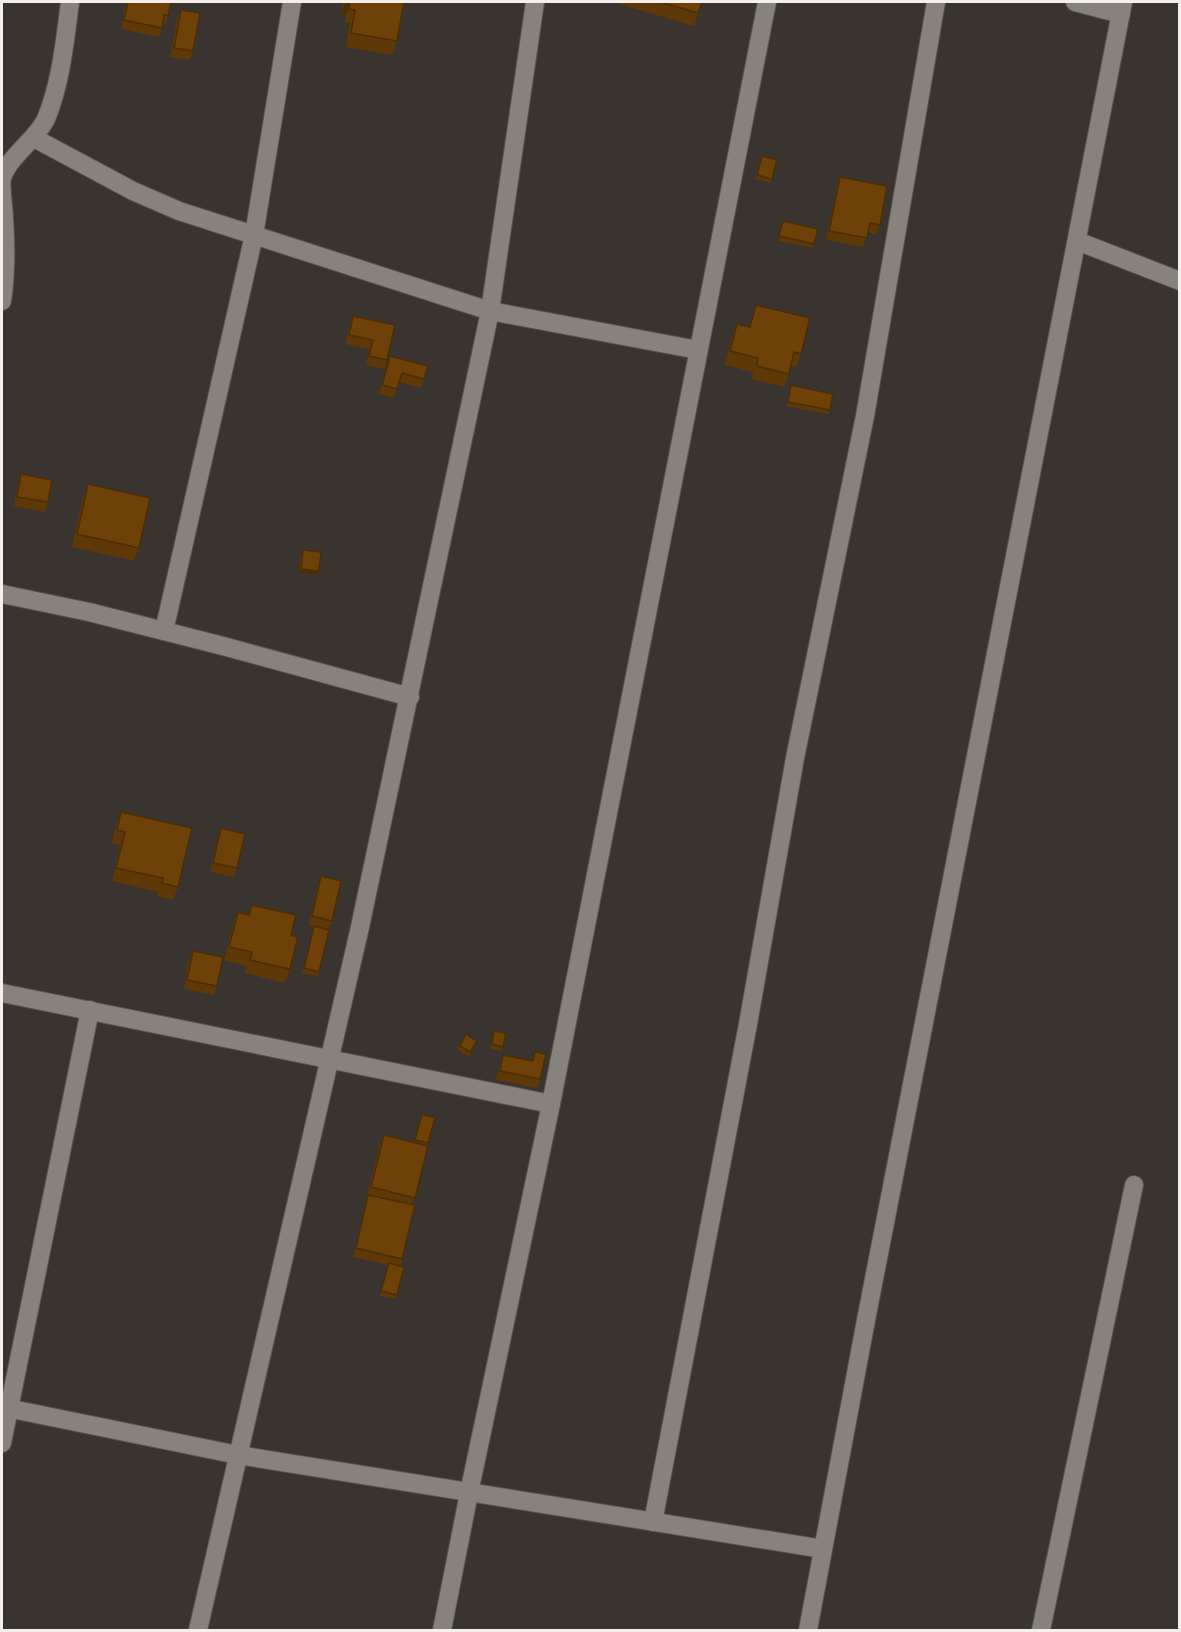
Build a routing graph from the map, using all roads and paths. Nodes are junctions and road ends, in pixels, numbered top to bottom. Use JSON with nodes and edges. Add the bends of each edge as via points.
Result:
{"nodes":[{"id":1,"x":70,"y":2,"type":"edge"},
{"id":2,"x":292,"y":2,"type":"edge"},
{"id":3,"x":536,"y":2,"type":"edge"},
{"id":4,"x":767,"y":2,"type":"edge"},
{"id":5,"x":936,"y":2,"type":"edge"},
{"id":6,"x":1075,"y":2,"type":"edge"},
{"id":7,"x":1122,"y":8,"type":"edge"},
{"id":8,"x":34,"y":138,"type":"junction"},
{"id":9,"x":255,"y":235,"type":"junction"},
{"id":10,"x":1077,"y":241,"type":"junction"},
{"id":11,"x":1179,"y":281,"type":"edge"},
{"id":12,"x":2,"y":301,"type":"edge"},
{"id":13,"x":490,"y":311,"type":"junction"},
{"id":14,"x":698,"y":350,"type":"junction"},
{"id":15,"x":2,"y":594,"type":"edge"},
{"id":16,"x":164,"y":631,"type":"junction"},
{"id":17,"x":410,"y":697,"type":"junction"},
{"id":18,"x":2,"y":993,"type":"edge"},
{"id":19,"x":90,"y":1010,"type":"junction"},
{"id":20,"x":329,"y":1058,"type":"junction"},
{"id":21,"x":551,"y":1104,"type":"junction"},
{"id":22,"x":1134,"y":1185,"type":"dead end"},
{"id":23,"x":5,"y":1407,"type":"edge"},
{"id":24,"x":2,"y":1443,"type":"edge"},
{"id":25,"x":237,"y":1455,"type":"junction"},
{"id":26,"x":468,"y":1493,"type":"junction"},
{"id":27,"x":653,"y":1522,"type":"junction"},
{"id":28,"x":824,"y":1550,"type":"junction"},
{"id":29,"x":198,"y":1630,"type":"edge"},
{"id":30,"x":442,"y":1630,"type":"edge"},
{"id":31,"x":808,"y":1630,"type":"edge"},
{"id":32,"x":1041,"y":1630,"type":"edge"}],
"edges":[{"from":1,"to":8,"type":"street","via":[[58,77],[45,119]]},
{"from":2,"to":9,"type":"street"},
{"from":3,"to":13,"type":"street"},
{"from":4,"to":14,"type":"street"},
{"from":5,"to":27,"type":"street","via":[[865,416],[795,758]]},
{"from":6,"to":7,"type":"street"},
{"from":7,"to":10,"type":"street"},
{"from":8,"to":9,"type":"street","via":[[133,191],[179,211]]},
{"from":8,"to":12,"type":"street","via":[[2,178]]},
{"from":9,"to":13,"type":"street"},
{"from":9,"to":16,"type":"street"},
{"from":10,"to":11,"type":"street"},
{"from":10,"to":28,"type":"street"},
{"from":13,"to":14,"type":"street"},
{"from":13,"to":17,"type":"street"},
{"from":14,"to":21,"type":"street"},
{"from":15,"to":16,"type":"street"},
{"from":16,"to":17,"type":"street"},
{"from":17,"to":20,"type":"street"},
{"from":18,"to":19,"type":"street"},
{"from":19,"to":20,"type":"street"},
{"from":19,"to":23,"type":"street"},
{"from":20,"to":21,"type":"street"},
{"from":20,"to":25,"type":"street"},
{"from":21,"to":26,"type":"street"},
{"from":22,"to":32,"type":"street"},
{"from":23,"to":24,"type":"street"},
{"from":23,"to":25,"type":"street"},
{"from":25,"to":26,"type":"street"},
{"from":25,"to":29,"type":"street"},
{"from":26,"to":27,"type":"street"},
{"from":26,"to":30,"type":"street"},
{"from":27,"to":28,"type":"street"},
{"from":28,"to":31,"type":"street"}]}
